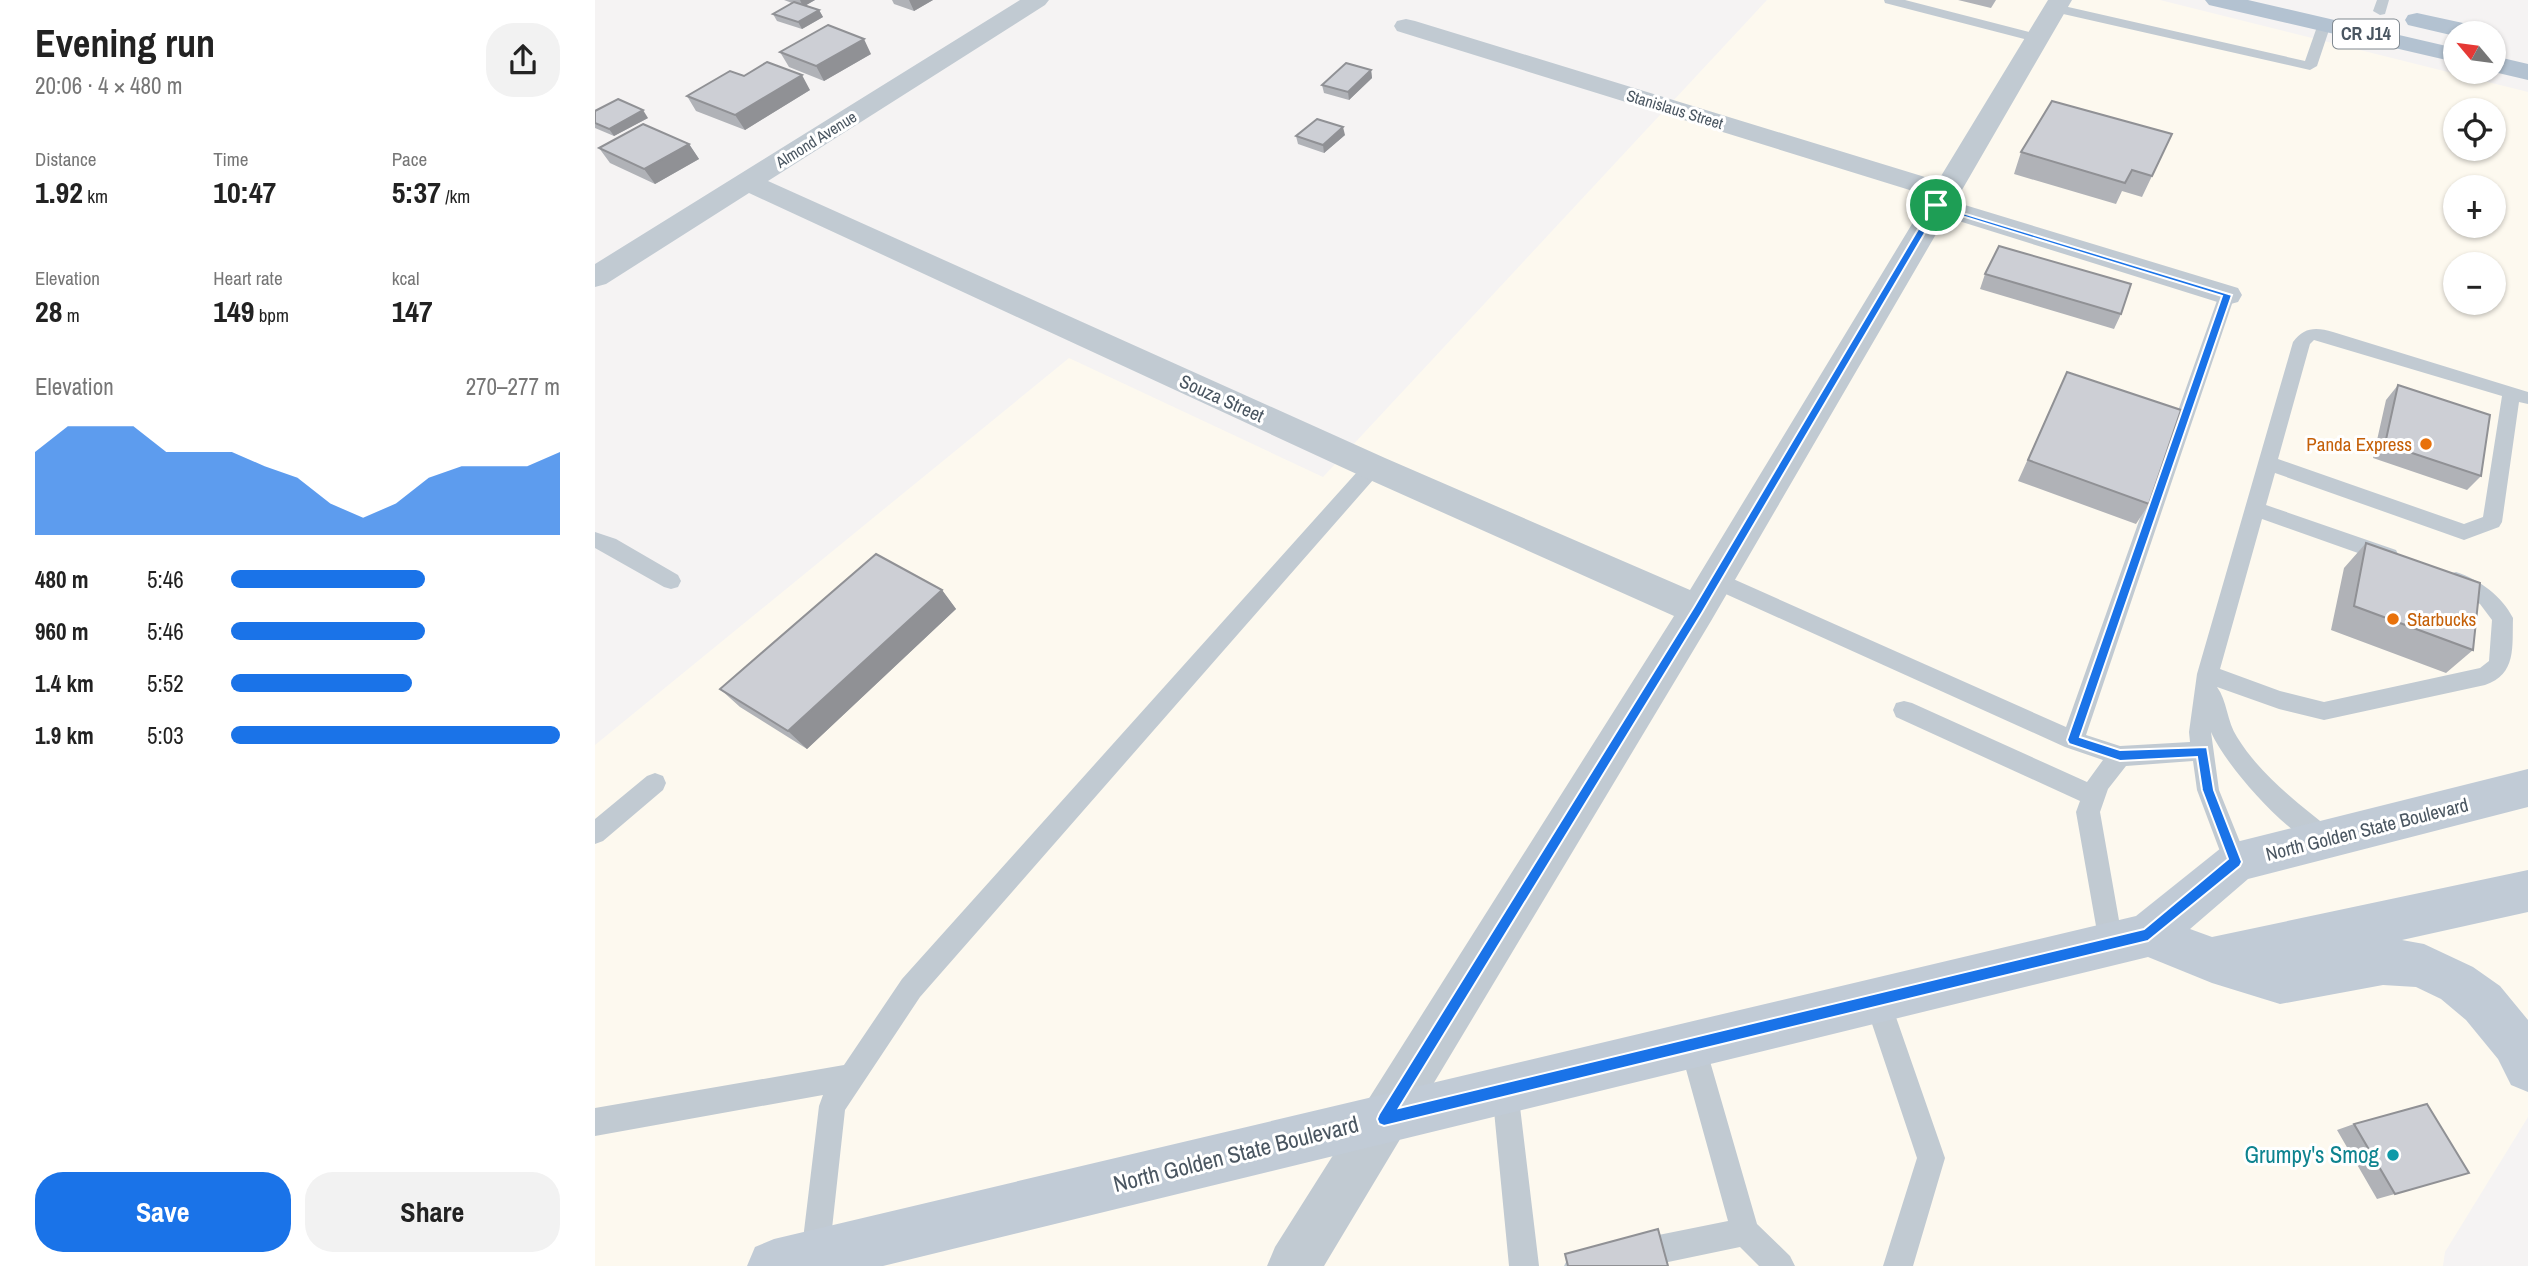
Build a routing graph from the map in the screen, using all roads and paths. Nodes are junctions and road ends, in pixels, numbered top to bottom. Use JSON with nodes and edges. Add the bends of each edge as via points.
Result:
{"nodes":[{"id":1,"x":1037,"y":0,"type":"edge"},
{"id":2,"x":1890,"y":0,"type":"edge"},
{"id":3,"x":2217,"y":0,"type":"edge"},
{"id":4,"x":2058,"y":4,"type":"edge"},
{"id":5,"x":2355,"y":5,"type":"dead end"},
{"id":6,"x":2381,"y":5,"type":"edge"},
{"id":7,"x":2443,"y":23,"type":"edge"},
{"id":8,"x":2323,"y":24,"type":"junction"},
{"id":9,"x":1406,"y":26,"type":"dead end"},
{"id":10,"x":2036,"y":38,"type":"junction"},
{"id":11,"x":2443,"y":52,"type":"edge"},
{"id":12,"x":2506,"y":67,"type":"edge"},
{"id":13,"x":2528,"y":72,"type":"edge"},
{"id":14,"x":748,"y":182,"type":"junction"},
{"id":15,"x":1940,"y":199,"type":"junction"},
{"id":16,"x":595,"y":277,"type":"edge"},
{"id":17,"x":2227,"y":295,"type":"joint"},
{"id":18,"x":2520,"y":396,"type":"edge"},
{"id":19,"x":2267,"y":463,"type":"junction"},
{"id":20,"x":1373,"y":467,"type":"junction"},
{"id":21,"x":2255,"y":509,"type":"junction"},
{"id":22,"x":595,"y":540,"type":"edge"},
{"id":23,"x":2412,"y":564,"type":"edge"},
{"id":24,"x":2438,"y":573,"type":"edge"},
{"id":25,"x":671,"y":581,"type":"dead end"},
{"id":26,"x":1706,"y":595,"type":"junction"},
{"id":27,"x":2209,"y":674,"type":"junction"},
{"id":28,"x":1904,"y":710,"type":"dead end"},
{"id":29,"x":2073,"y":740,"type":"junction"},
{"id":30,"x":2203,"y":751,"type":"junction"},
{"id":31,"x":2120,"y":756,"type":"junction"},
{"id":32,"x":655,"y":783,"type":"dead end"},
{"id":33,"x":2528,"y":788,"type":"edge"},
{"id":34,"x":2091,"y":795,"type":"junction"},
{"id":35,"x":595,"y":833,"type":"edge"},
{"id":36,"x":2326,"y":840,"type":"junction"},
{"id":37,"x":2236,"y":862,"type":"junction"},
{"id":38,"x":2528,"y":891,"type":"edge"},
{"id":39,"x":2129,"y":939,"type":"junction"},
{"id":40,"x":2212,"y":960,"type":"junction"},
{"id":41,"x":1877,"y":1000,"type":"junction"},
{"id":42,"x":1692,"y":1045,"type":"junction"},
{"id":43,"x":2528,"y":1068,"type":"edge"},
{"id":44,"x":852,"y":1077,"type":"junction"},
{"id":45,"x":1505,"y":1090,"type":"junction"},
{"id":46,"x":1384,"y":1119,"type":"junction"},
{"id":47,"x":595,"y":1122,"type":"edge"},
{"id":48,"x":1745,"y":1232,"type":"junction"},
{"id":49,"x":795,"y":1261,"type":"edge"},
{"id":50,"x":1294,"y":1266,"type":"edge"},
{"id":51,"x":1524,"y":1266,"type":"edge"},
{"id":52,"x":1579,"y":1266,"type":"edge"},
{"id":53,"x":1780,"y":1266,"type":"edge"},
{"id":54,"x":1898,"y":1266,"type":"edge"}],
"edges":[{"from":1,"to":14,"type":"street","name":"Almond Avenue"},
{"from":2,"to":10,"type":"lane"},
{"from":3,"to":8,"type":"main road","number":"CR J14"},
{"from":4,"to":8,"type":"lane","via":[[2310,66]]},
{"from":4,"to":10,"type":"street"},
{"from":5,"to":6,"type":"main road","number":"CR J14"},
{"from":6,"to":7,"type":"main road","number":"CR J14"},
{"from":8,"to":11,"type":"main road","number":"CR J14"},
{"from":9,"to":15,"type":"street","name":"Stanislaus Street"},
{"from":10,"to":15,"type":"street"},
{"from":12,"to":13,"type":"main road"},
{"from":14,"to":16,"type":"street","name":"Almond Avenue"},
{"from":14,"to":20,"type":"street","name":"Souza Street"},
{"from":15,"to":17,"type":"street","name":"Stanislaus Street"},
{"from":15,"to":26,"type":"street"},
{"from":17,"to":29,"type":"lane"},
{"from":18,"to":19,"type":"lane","via":[[2310,334],[2302,342]]},
{"from":18,"to":19,"type":"lane","via":[[2492,522],[2464,532]]},
{"from":19,"to":21,"type":"lane"},
{"from":20,"to":26,"type":"street","name":"Souza Street"},
{"from":20,"to":44,"type":"lane","via":[[911,988]]},
{"from":21,"to":23,"type":"lane"},
{"from":21,"to":27,"type":"lane"},
{"from":22,"to":25,"type":"lane"},
{"from":24,"to":27,"type":"lane","via":[[2470,586],[2499,611],[2504,625],[2500,661],[2485,676],[2324,712]]},
{"from":26,"to":29,"type":"lane"},
{"from":26,"to":46,"type":"street"},
{"from":27,"to":30,"type":"lane","via":[[2200,732]]},
{"from":27,"to":36,"type":"lane","via":[[2214,716],[2245,770]]},
{"from":28,"to":34,"type":"lane"},
{"from":29,"to":31,"type":"lane"},
{"from":30,"to":31,"type":"lane"},
{"from":30,"to":37,"type":"lane","via":[[2208,790]]},
{"from":31,"to":34,"type":"lane"},
{"from":32,"to":35,"type":"lane"},
{"from":33,"to":36,"type":"main road","name":"North Golden State Boulevard"},
{"from":34,"to":39,"type":"lane","via":[[2089,830]]},
{"from":36,"to":37,"type":"main road","name":"North Golden State Boulevard"},
{"from":37,"to":39,"type":"main road","name":"North Golden State Boulevard"},
{"from":38,"to":40,"type":"main road"},
{"from":39,"to":40,"type":"main road"},
{"from":39,"to":41,"type":"main road","name":"North Golden State Boulevard"},
{"from":40,"to":43,"type":"main road","via":[[2280,981],[2382,962],[2424,967],[2457,983],[2483,1003],[2515,1042]]},
{"from":41,"to":42,"type":"main road","name":"North Golden State Boulevard"},
{"from":41,"to":54,"type":"lane","via":[[1931,1158]]},
{"from":42,"to":45,"type":"main road","name":"North Golden State Boulevard"},
{"from":42,"to":48,"type":"lane"},
{"from":44,"to":47,"type":"lane"},
{"from":44,"to":49,"type":"lane","via":[[832,1106]]},
{"from":45,"to":46,"type":"main road","name":"North Golden State Boulevard"},
{"from":45,"to":51,"type":"lane"},
{"from":46,"to":49,"type":"main road","name":"North Golden State Boulevard"},
{"from":46,"to":50,"type":"street"},
{"from":48,"to":52,"type":"lane"},
{"from":48,"to":53,"type":"lane"}]}
